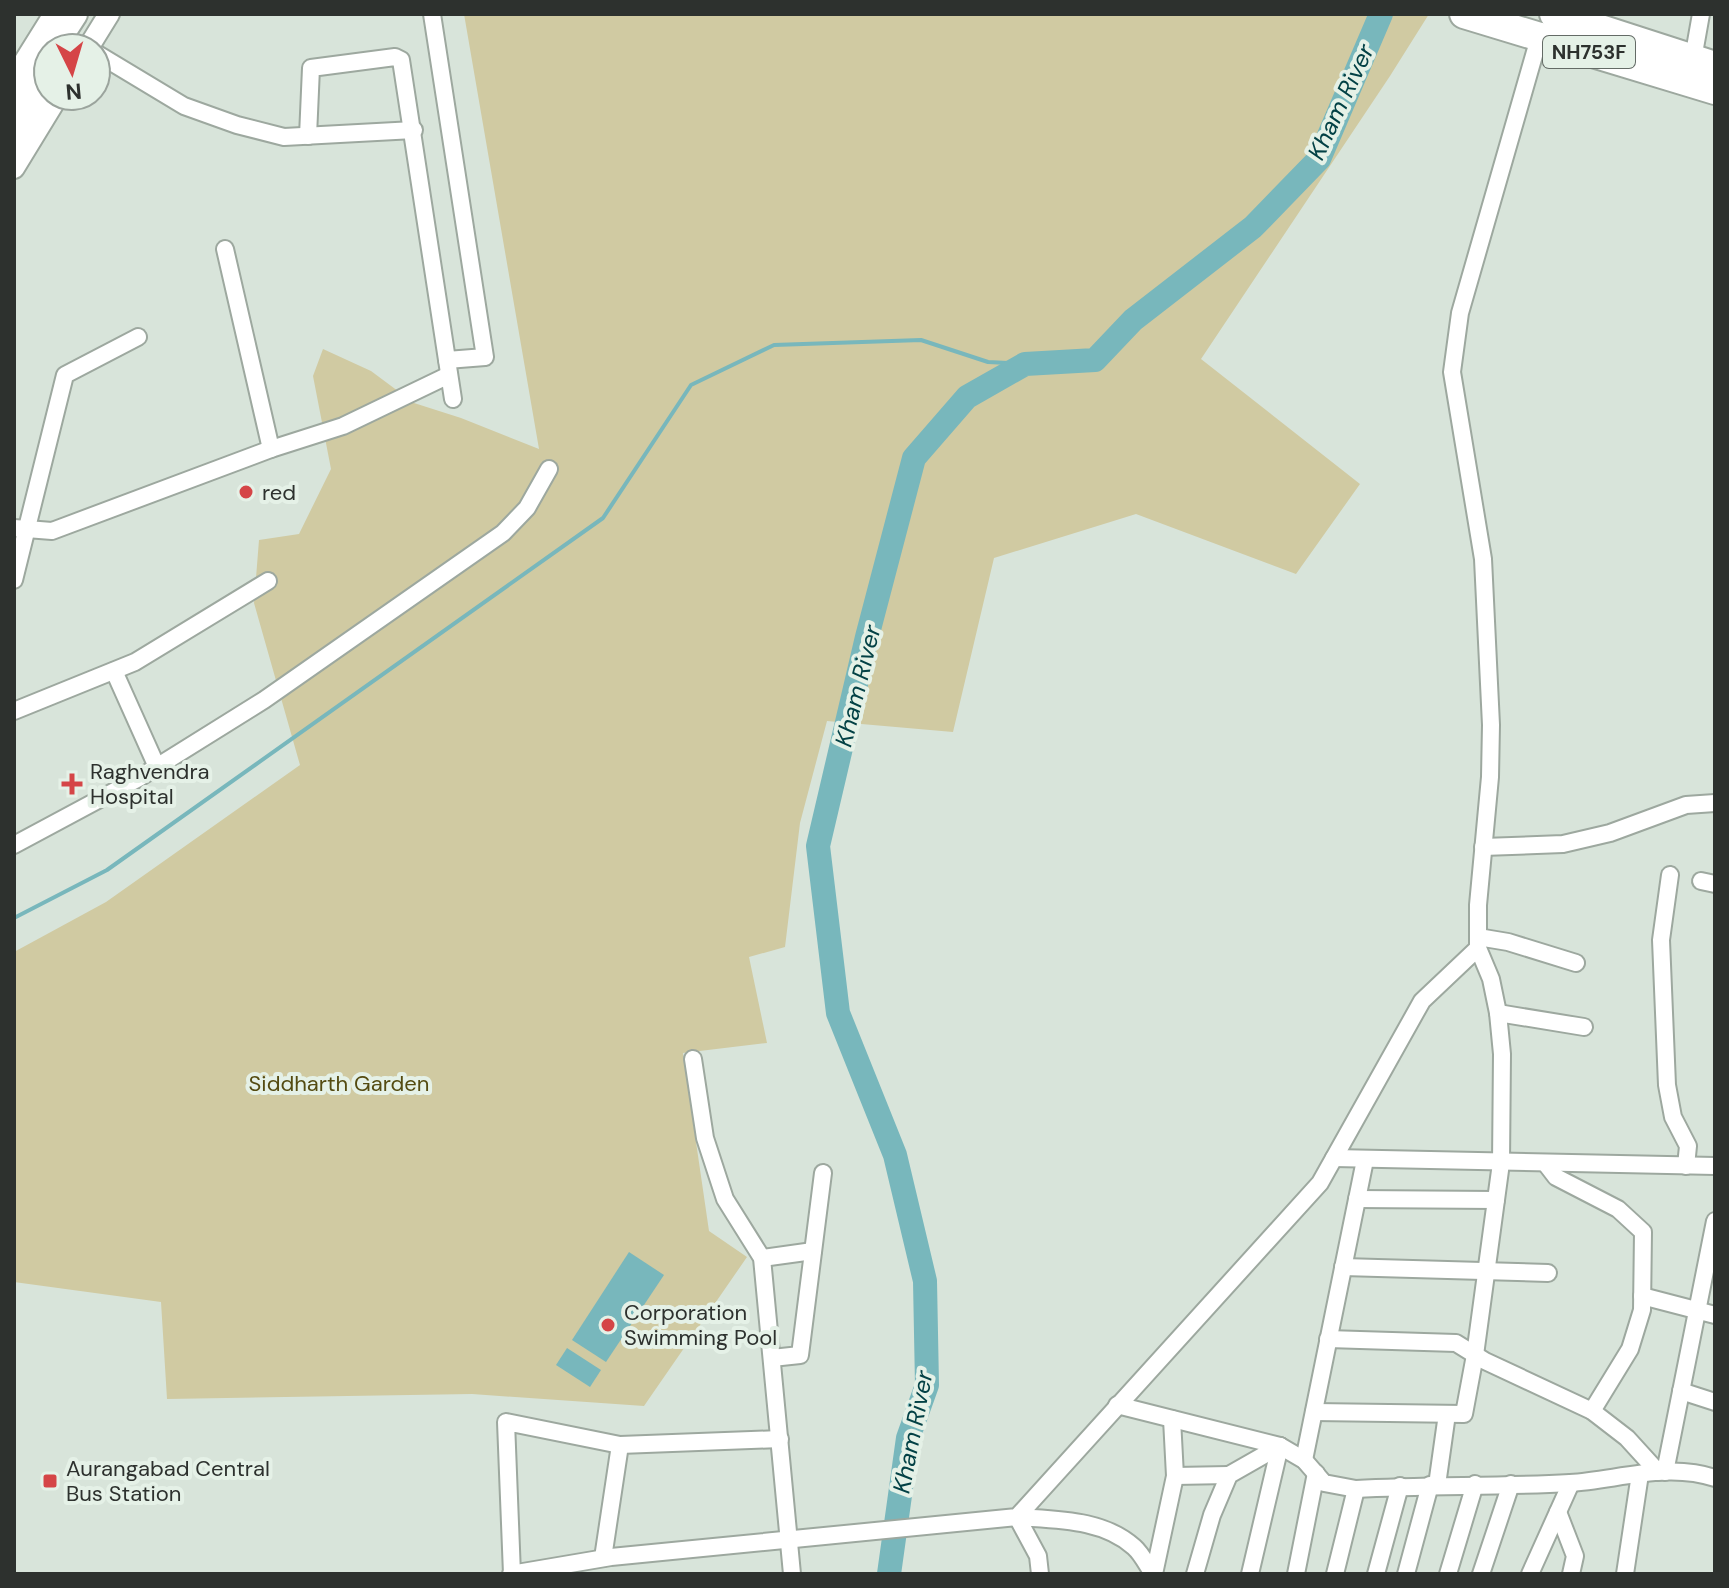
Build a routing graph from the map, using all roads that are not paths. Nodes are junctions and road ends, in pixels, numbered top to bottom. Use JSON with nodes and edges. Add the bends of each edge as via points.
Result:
{"nodes":[{"id":1,"x":54,"y":14,"type":"edge"},
{"id":2,"x":74,"y":14,"type":"edge"},
{"id":3,"x":94,"y":14,"type":"edge"},
{"id":4,"x":109,"y":14,"type":"edge"},
{"id":5,"x":432,"y":14,"type":"edge"},
{"id":6,"x":1464,"y":14,"type":"edge"},
{"id":7,"x":1701,"y":14,"type":"edge"},
{"id":8,"x":1547,"y":21,"type":"edge"},
{"id":9,"x":62,"y":32,"type":"edge"},
{"id":10,"x":83,"y":32,"type":"edge"},
{"id":11,"x":98,"y":32,"type":"edge"},
{"id":12,"x":112,"y":63,"type":"edge"},
{"id":13,"x":1704,"y":63,"type":"edge"},
{"id":14,"x":14,"y":78,"type":"edge"},
{"id":15,"x":32,"y":80,"type":"edge"},
{"id":16,"x":1715,"y":90,"type":"edge"},
{"id":17,"x":14,"y":108,"type":"edge"},
{"id":18,"x":33,"y":112,"type":"edge"},
{"id":19,"x":48,"y":112,"type":"edge"},
{"id":20,"x":414,"y":130,"type":"junction"},
{"id":21,"x":308,"y":136,"type":"junction"},
{"id":22,"x":14,"y":142,"type":"edge"},
{"id":23,"x":14,"y":168,"type":"edge"},
{"id":24,"x":225,"y":249,"type":"dead end"},
{"id":25,"x":138,"y":337,"type":"dead end"},
{"id":26,"x":448,"y":368,"type":"junction"},
{"id":27,"x":453,"y":399,"type":"dead end"},
{"id":28,"x":271,"y":449,"type":"junction"},
{"id":29,"x":549,"y":469,"type":"dead end"},
{"id":30,"x":21,"y":529,"type":"edge"},
{"id":31,"x":14,"y":580,"type":"edge"},
{"id":32,"x":268,"y":581,"type":"dead end"},
{"id":33,"x":114,"y":671,"type":"junction"},
{"id":34,"x":14,"y":711,"type":"edge"},
{"id":35,"x":157,"y":767,"type":"junction"},
{"id":36,"x":1715,"y":803,"type":"edge"},
{"id":37,"x":14,"y":845,"type":"edge"},
{"id":38,"x":1483,"y":847,"type":"junction"},
{"id":39,"x":1670,"y":875,"type":"dead end"},
{"id":40,"x":1478,"y":942,"type":"junction"},
{"id":41,"x":1576,"y":963,"type":"dead end"},
{"id":42,"x":1498,"y":1013,"type":"junction"},
{"id":43,"x":1584,"y":1027,"type":"dead end"},
{"id":44,"x":693,"y":1059,"type":"dead end"},
{"id":45,"x":1334,"y":1158,"type":"junction"},
{"id":46,"x":1365,"y":1160,"type":"junction"},
{"id":47,"x":1501,"y":1163,"type":"junction"},
{"id":48,"x":1546,"y":1164,"type":"junction"},
{"id":49,"x":1686,"y":1166,"type":"junction"},
{"id":50,"x":1715,"y":1166,"type":"edge"},
{"id":51,"x":823,"y":1173,"type":"dead end"},
{"id":52,"x":1357,"y":1199,"type":"junction"},
{"id":53,"x":1496,"y":1200,"type":"junction"},
{"id":54,"x":1715,"y":1221,"type":"edge"},
{"id":55,"x":813,"y":1251,"type":"junction"},
{"id":56,"x":762,"y":1258,"type":"junction"},
{"id":57,"x":1343,"y":1267,"type":"junction"},
{"id":58,"x":1486,"y":1272,"type":"junction"},
{"id":59,"x":1548,"y":1273,"type":"dead end"},
{"id":60,"x":1642,"y":1296,"type":"junction"},
{"id":61,"x":1697,"y":1311,"type":"junction"},
{"id":62,"x":1715,"y":1315,"type":"edge"},
{"id":63,"x":1328,"y":1339,"type":"junction"},
{"id":64,"x":1475,"y":1355,"type":"junction"},
{"id":65,"x":772,"y":1358,"type":"junction"},
{"id":66,"x":1681,"y":1391,"type":"junction"},
{"id":67,"x":1715,"y":1402,"type":"edge"},
{"id":68,"x":1117,"y":1405,"type":"junction"},
{"id":69,"x":1592,"y":1411,"type":"junction"},
{"id":70,"x":1314,"y":1412,"type":"junction"},
{"id":71,"x":1447,"y":1414,"type":"junction"},
{"id":72,"x":1172,"y":1419,"type":"junction"},
{"id":73,"x":780,"y":1439,"type":"junction"},
{"id":74,"x":620,"y":1445,"type":"junction"},
{"id":75,"x":1280,"y":1446,"type":"junction"},
{"id":76,"x":1310,"y":1467,"type":"junction"},
{"id":77,"x":1662,"y":1472,"type":"junction"},
{"id":78,"x":1640,"y":1474,"type":"junction"},
{"id":79,"x":1229,"y":1475,"type":"junction"},
{"id":80,"x":1175,"y":1476,"type":"junction"},
{"id":81,"x":1715,"y":1478,"type":"edge"},
{"id":82,"x":1571,"y":1483,"type":"junction"},
{"id":83,"x":1475,"y":1484,"type":"junction"},
{"id":84,"x":1511,"y":1484,"type":"junction"},
{"id":85,"x":1433,"y":1485,"type":"junction"},
{"id":86,"x":1400,"y":1486,"type":"junction"},
{"id":87,"x":1356,"y":1489,"type":"junction"},
{"id":88,"x":1558,"y":1512,"type":"junction"},
{"id":89,"x":1017,"y":1517,"type":"junction"},
{"id":90,"x":790,"y":1540,"type":"junction"},
{"id":91,"x":603,"y":1558,"type":"junction"},
{"id":92,"x":511,"y":1574,"type":"edge"},
{"id":93,"x":792,"y":1574,"type":"edge"},
{"id":94,"x":1040,"y":1574,"type":"edge"},
{"id":95,"x":1154,"y":1574,"type":"edge"},
{"id":96,"x":1195,"y":1574,"type":"edge"},
{"id":97,"x":1250,"y":1574,"type":"edge"},
{"id":98,"x":1296,"y":1574,"type":"edge"},
{"id":99,"x":1335,"y":1574,"type":"edge"},
{"id":100,"x":1376,"y":1574,"type":"edge"},
{"id":101,"x":1406,"y":1574,"type":"edge"},
{"id":102,"x":1448,"y":1574,"type":"edge"},
{"id":103,"x":1481,"y":1574,"type":"edge"},
{"id":104,"x":1530,"y":1574,"type":"edge"},
{"id":105,"x":1571,"y":1574,"type":"edge"},
{"id":106,"x":1625,"y":1574,"type":"edge"}],
"edges":[{"from":1,"to":14,"type":"street"},
{"from":2,"to":9,"type":"main road"},
{"from":3,"to":10,"type":"main road"},
{"from":4,"to":11,"type":"street"},
{"from":5,"to":26,"type":"street","via":[[485,357]]},
{"from":6,"to":8,"type":"highway","number":"NH753F"},
{"from":7,"to":13,"type":"street"},
{"from":8,"to":13,"type":"highway","number":"NH753F"},
{"from":8,"to":16,"type":"highway","number":"NH753F"},
{"from":8,"to":38,"type":"street","via":[[1460,313],[1452,372],[1483,559],[1491,725]]},
{"from":12,"to":21,"type":"street","via":[[184,106],[284,137]]},
{"from":15,"to":17,"type":"main road"},
{"from":18,"to":22,"type":"main road"},
{"from":19,"to":23,"type":"street"},
{"from":20,"to":21,"type":"street"},
{"from":20,"to":21,"type":"street","via":[[401,60],[395,57],[311,68]]},
{"from":20,"to":26,"type":"street"},
{"from":24,"to":28,"type":"street"},
{"from":25,"to":30,"type":"street","via":[[65,375]]},
{"from":26,"to":27,"type":"street"},
{"from":26,"to":28,"type":"street","via":[[343,426]]},
{"from":28,"to":30,"type":"street","via":[[52,531]]},
{"from":29,"to":35,"type":"street","via":[[527,508],[503,533],[264,700]]},
{"from":30,"to":31,"type":"street"},
{"from":32,"to":33,"type":"street"},
{"from":33,"to":34,"type":"street"},
{"from":33,"to":35,"type":"street"},
{"from":35,"to":37,"type":"street"},
{"from":36,"to":38,"type":"street","via":[[1686,805],[1563,844]]},
{"from":38,"to":40,"type":"street"},
{"from":39,"to":49,"type":"street","via":[[1661,940],[1667,1085],[1673,1117],[1688,1146]]},
{"from":40,"to":41,"type":"street","via":[[1508,942]]},
{"from":40,"to":42,"type":"street"},
{"from":40,"to":45,"type":"street","via":[[1422,1001]]},
{"from":42,"to":43,"type":"street"},
{"from":42,"to":47,"type":"street"},
{"from":44,"to":56,"type":"street","via":[[705,1138],[725,1199]]},
{"from":45,"to":46,"type":"street"},
{"from":45,"to":68,"type":"street","via":[[1320,1183],[1276,1234]]},
{"from":46,"to":47,"type":"street"},
{"from":46,"to":52,"type":"street"},
{"from":47,"to":48,"type":"street"},
{"from":47,"to":53,"type":"street"},
{"from":48,"to":49,"type":"street"},
{"from":48,"to":60,"type":"street","via":[[1556,1177],[1618,1209],[1643,1232]]},
{"from":49,"to":50,"type":"street"},
{"from":51,"to":55,"type":"street"},
{"from":52,"to":53,"type":"street"},
{"from":52,"to":57,"type":"street"},
{"from":53,"to":58,"type":"street"},
{"from":54,"to":61,"type":"street"},
{"from":55,"to":56,"type":"street"},
{"from":55,"to":65,"type":"street","via":[[800,1355]]},
{"from":56,"to":65,"type":"street"},
{"from":57,"to":58,"type":"street"},
{"from":57,"to":63,"type":"street"},
{"from":58,"to":59,"type":"street"},
{"from":58,"to":64,"type":"street"},
{"from":60,"to":61,"type":"street"},
{"from":60,"to":69,"type":"street","via":[[1630,1349]]},
{"from":61,"to":62,"type":"street"},
{"from":61,"to":66,"type":"street"},
{"from":63,"to":64,"type":"street","via":[[1456,1343]]},
{"from":63,"to":70,"type":"street"},
{"from":64,"to":69,"type":"street"},
{"from":64,"to":71,"type":"street","via":[[1464,1414]]},
{"from":65,"to":73,"type":"street"},
{"from":66,"to":67,"type":"street"},
{"from":66,"to":77,"type":"street"},
{"from":68,"to":72,"type":"street"},
{"from":68,"to":89,"type":"street"},
{"from":69,"to":77,"type":"street"},
{"from":70,"to":71,"type":"street"},
{"from":70,"to":76,"type":"street"},
{"from":71,"to":85,"type":"street"},
{"from":72,"to":75,"type":"street"},
{"from":72,"to":80,"type":"street"},
{"from":73,"to":74,"type":"street"},
{"from":73,"to":90,"type":"street"},
{"from":74,"to":91,"type":"street"},
{"from":74,"to":92,"type":"street","via":[[506,1422]]},
{"from":75,"to":76,"type":"street"},
{"from":75,"to":79,"type":"street"},
{"from":75,"to":97,"type":"street"},
{"from":76,"to":87,"type":"street","via":[[1324,1483]]},
{"from":76,"to":98,"type":"street"},
{"from":77,"to":78,"type":"street"},
{"from":77,"to":81,"type":"street"},
{"from":78,"to":82,"type":"street"},
{"from":78,"to":106,"type":"street"},
{"from":79,"to":80,"type":"street"},
{"from":79,"to":96,"type":"street"},
{"from":80,"to":95,"type":"street"},
{"from":82,"to":84,"type":"street"},
{"from":82,"to":88,"type":"street"},
{"from":83,"to":84,"type":"street"},
{"from":83,"to":85,"type":"street"},
{"from":83,"to":102,"type":"street"},
{"from":84,"to":103,"type":"street"},
{"from":85,"to":86,"type":"street"},
{"from":85,"to":101,"type":"street"},
{"from":86,"to":87,"type":"street"},
{"from":86,"to":100,"type":"street"},
{"from":87,"to":99,"type":"street"},
{"from":88,"to":104,"type":"street"},
{"from":88,"to":105,"type":"street","via":[[1575,1556]]},
{"from":89,"to":90,"type":"street"},
{"from":89,"to":94,"type":"street","via":[[1038,1556]]},
{"from":89,"to":95,"type":"street","via":[[1095,1525],[1135,1547]]},
{"from":90,"to":91,"type":"street"},
{"from":90,"to":93,"type":"street"},
{"from":91,"to":92,"type":"street"}]}
